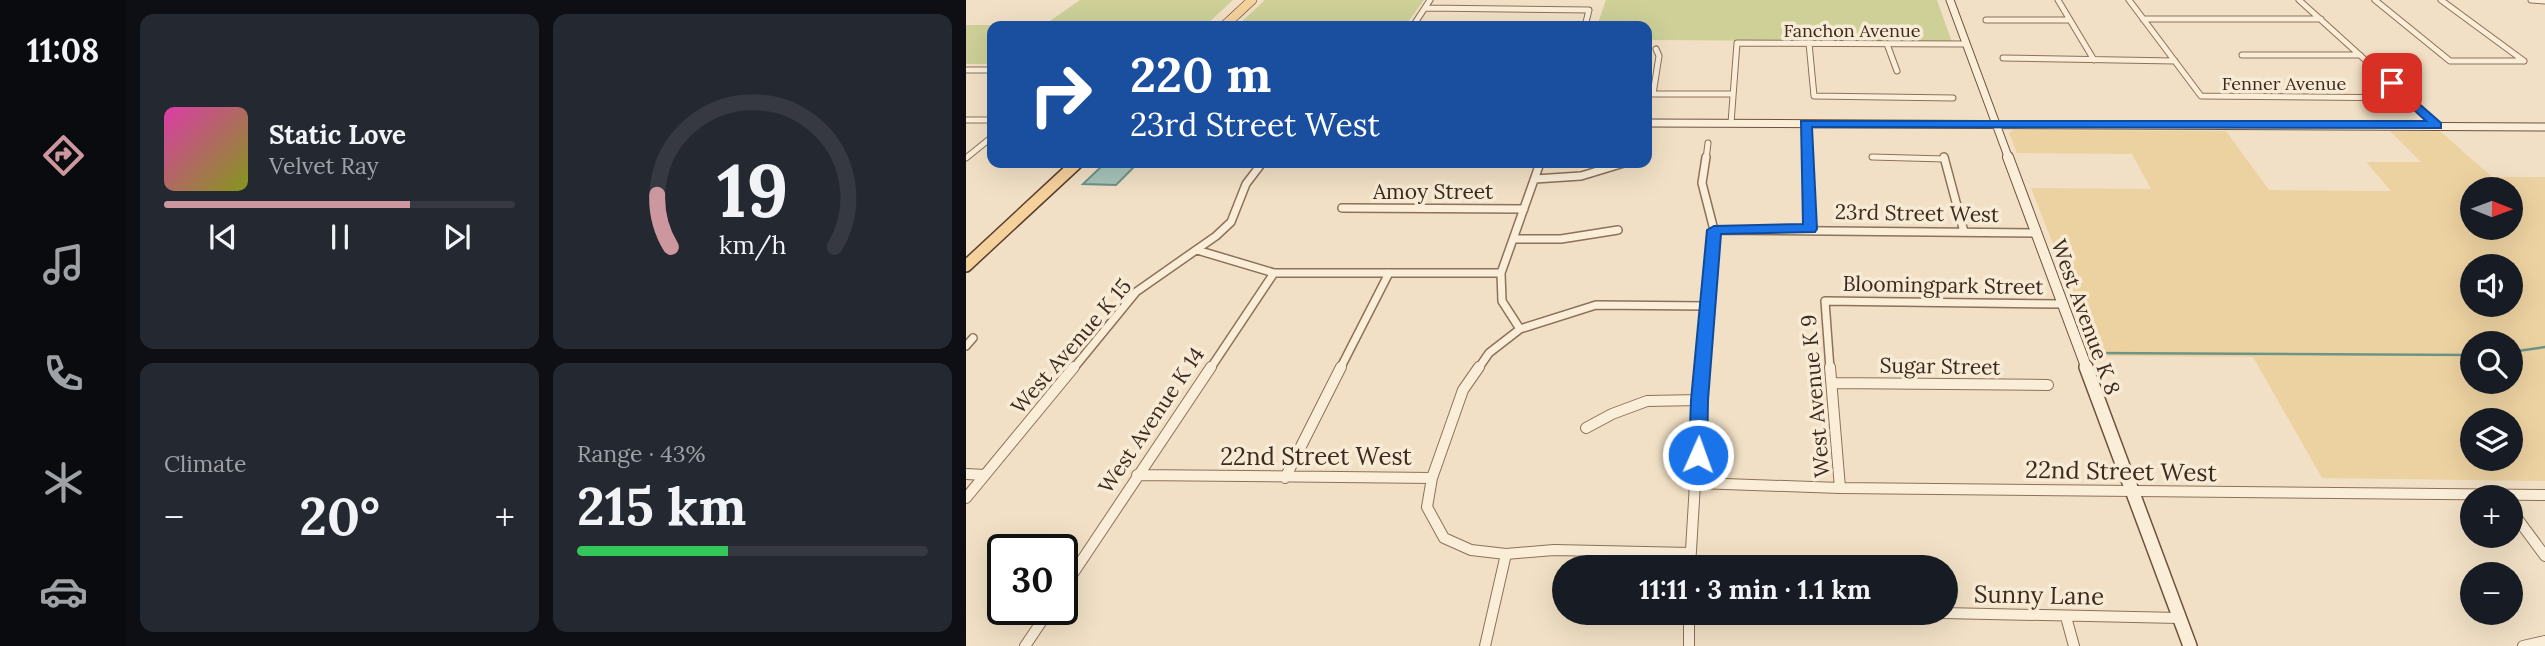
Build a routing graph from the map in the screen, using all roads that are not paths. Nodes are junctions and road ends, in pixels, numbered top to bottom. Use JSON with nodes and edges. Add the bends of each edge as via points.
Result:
{"nodes":[{"id":1,"x":1252,"y":0,"type":"edge"},
{"id":2,"x":1430,"y":0,"type":"edge"},
{"id":3,"x":1950,"y":0,"type":"edge"},
{"id":4,"x":2058,"y":0,"type":"edge"},
{"id":5,"x":2129,"y":0,"type":"edge"},
{"id":6,"x":2299,"y":0,"type":"edge"},
{"id":7,"x":2375,"y":0,"type":"edge"},
{"id":8,"x":2441,"y":0,"type":"edge"},
{"id":9,"x":2534,"y":1,"type":"edge"},
{"id":10,"x":2545,"y":4,"type":"edge"},
{"id":11,"x":1424,"y":9,"type":"junction"},
{"id":12,"x":2143,"y":19,"type":"junction"},
{"id":13,"x":2321,"y":19,"type":"junction"},
{"id":14,"x":1986,"y":20,"type":"dead end"},
{"id":15,"x":2070,"y":20,"type":"junction"},
{"id":16,"x":1229,"y":21,"type":"edge"},
{"id":17,"x":1416,"y":21,"type":"edge"},
{"id":18,"x":1586,"y":21,"type":"edge"},
{"id":19,"x":1809,"y":43,"type":"junction"},
{"id":20,"x":1887,"y":44,"type":"junction"},
{"id":21,"x":1966,"y":44,"type":"junction"},
{"id":22,"x":1656,"y":49,"type":"dead end"},
{"id":23,"x":2242,"y":55,"type":"dead end"},
{"id":24,"x":2360,"y":55,"type":"junction"},
{"id":25,"x":2003,"y":58,"type":"dead end"},
{"id":26,"x":2094,"y":60,"type":"junction"},
{"id":27,"x":2175,"y":61,"type":"junction"},
{"id":28,"x":966,"y":70,"type":"edge"},
{"id":29,"x":987,"y":70,"type":"edge"},
{"id":30,"x":1898,"y":71,"type":"dead end"},
{"id":31,"x":1732,"y":94,"type":"junction"},
{"id":32,"x":1953,"y":98,"type":"dead end"},
{"id":33,"x":2409,"y":98,"type":"junction"},
{"id":34,"x":966,"y":120,"type":"edge"},
{"id":35,"x":987,"y":120,"type":"edge"},
{"id":36,"x":1731,"y":122,"type":"junction"},
{"id":37,"x":1652,"y":123,"type":"edge"},
{"id":38,"x":1805,"y":124,"type":"junction"},
{"id":39,"x":1994,"y":124,"type":"junction"},
{"id":40,"x":2437,"y":125,"type":"junction"},
{"id":41,"x":2545,"y":127,"type":"edge"},
{"id":42,"x":987,"y":141,"type":"edge"},
{"id":43,"x":1708,"y":143,"type":"dead end"},
{"id":44,"x":1872,"y":157,"type":"dead end"},
{"id":45,"x":966,"y":158,"type":"edge"},
{"id":46,"x":1071,"y":168,"type":"edge"},
{"id":47,"x":1258,"y":168,"type":"edge"},
{"id":48,"x":1538,"y":168,"type":"edge"},
{"id":49,"x":1613,"y":168,"type":"edge"},
{"id":50,"x":1535,"y":179,"type":"junction"},
{"id":51,"x":1342,"y":208,"type":"dead end"},
{"id":52,"x":1524,"y":209,"type":"junction"},
{"id":53,"x":1618,"y":229,"type":"dead end"},
{"id":54,"x":1810,"y":229,"type":"junction"},
{"id":55,"x":1714,"y":230,"type":"junction"},
{"id":56,"x":1964,"y":232,"type":"junction"},
{"id":57,"x":2035,"y":233,"type":"junction"},
{"id":58,"x":1513,"y":239,"type":"junction"},
{"id":59,"x":1197,"y":250,"type":"junction"},
{"id":60,"x":971,"y":256,"type":"edge"},
{"id":61,"x":966,"y":266,"type":"edge"},
{"id":62,"x":1274,"y":273,"type":"junction"},
{"id":63,"x":1389,"y":273,"type":"junction"},
{"id":64,"x":1501,"y":273,"type":"junction"},
{"id":65,"x":1825,"y":301,"type":"joint"},
{"id":66,"x":2062,"y":304,"type":"junction"},
{"id":67,"x":1707,"y":306,"type":"junction"},
{"id":68,"x":1520,"y":329,"type":"junction"},
{"id":69,"x":973,"y":338,"type":"dead end"},
{"id":70,"x":966,"y":346,"type":"edge"},
{"id":71,"x":1832,"y":383,"type":"junction"},
{"id":72,"x":2048,"y":385,"type":"dead end"},
{"id":73,"x":1699,"y":400,"type":"junction"},
{"id":74,"x":1586,"y":428,"type":"dead end"},
{"id":75,"x":966,"y":474,"type":"edge"},
{"id":76,"x":985,"y":475,"type":"junction"},
{"id":77,"x":1137,"y":475,"type":"junction"},
{"id":78,"x":1285,"y":478,"type":"junction"},
{"id":79,"x":1432,"y":478,"type":"junction"},
{"id":80,"x":1697,"y":483,"type":"junction"},
{"id":81,"x":1840,"y":488,"type":"junction"},
{"id":82,"x":2130,"y":492,"type":"junction"},
{"id":83,"x":2545,"y":495,"type":"edge"},
{"id":84,"x":2460,"y":496,"type":"edge"},
{"id":85,"x":2523,"y":496,"type":"edge"},
{"id":86,"x":966,"y":498,"type":"edge"},
{"id":87,"x":2523,"y":526,"type":"edge"},
{"id":88,"x":1690,"y":553,"type":"joint"},
{"id":89,"x":1506,"y":554,"type":"junction"},
{"id":90,"x":2545,"y":556,"type":"edge"},
{"id":91,"x":1078,"y":565,"type":"edge"},
{"id":92,"x":1958,"y":614,"type":"edge"},
{"id":93,"x":2066,"y":617,"type":"junction"},
{"id":94,"x":2179,"y":618,"type":"junction"},
{"id":95,"x":1040,"y":625,"type":"edge"},
{"id":96,"x":1689,"y":625,"type":"edge"},
{"id":97,"x":2545,"y":641,"type":"edge"},
{"id":98,"x":1026,"y":646,"type":"edge"},
{"id":99,"x":1485,"y":646,"type":"edge"},
{"id":100,"x":1689,"y":646,"type":"edge"},
{"id":101,"x":2074,"y":646,"type":"edge"},
{"id":102,"x":2190,"y":646,"type":"edge"},
{"id":103,"x":2523,"y":646,"type":"edge"}],
"edges":[{"from":1,"to":16,"type":"main road"},
{"from":2,"to":11,"type":"street"},
{"from":3,"to":21,"type":"street","name":"West Avenue K 8"},
{"from":4,"to":15,"type":"street"},
{"from":5,"to":12,"type":"street"},
{"from":6,"to":13,"type":"street"},
{"from":7,"to":8,"type":"street","via":[[2450,61],[2524,61]]},
{"from":9,"to":10,"type":"street"},
{"from":11,"to":17,"type":"street"},
{"from":11,"to":18,"type":"street","via":[[1589,9]]},
{"from":12,"to":13,"type":"street"},
{"from":12,"to":27,"type":"street"},
{"from":13,"to":24,"type":"street"},
{"from":14,"to":15,"type":"street"},
{"from":15,"to":26,"type":"street"},
{"from":19,"to":20,"type":"street","name":"Fanchon Avenue"},
{"from":19,"to":31,"type":"street","name":"Fanchon Avenue","via":[[1737,43]]},
{"from":19,"to":32,"type":"street","via":[[1814,96]]},
{"from":20,"to":21,"type":"street","name":"Fanchon Avenue"},
{"from":20,"to":30,"type":"street"},
{"from":21,"to":39,"type":"street","name":"West Avenue K 8"},
{"from":22,"to":31,"type":"street","via":[[1653,94]]},
{"from":23,"to":24,"type":"street"},
{"from":24,"to":33,"type":"street"},
{"from":25,"to":26,"type":"street"},
{"from":26,"to":27,"type":"street"},
{"from":27,"to":33,"type":"street","name":"Fenner Avenue","via":[[2201,96]]},
{"from":28,"to":29,"type":"street"},
{"from":31,"to":36,"type":"street"},
{"from":33,"to":40,"type":"street"},
{"from":34,"to":35,"type":"street"},
{"from":36,"to":37,"type":"street"},
{"from":36,"to":38,"type":"street"},
{"from":38,"to":39,"type":"street"},
{"from":38,"to":54,"type":"street"},
{"from":39,"to":40,"type":"street"},
{"from":39,"to":57,"type":"street","name":"West Avenue K 8"},
{"from":40,"to":41,"type":"street"},
{"from":42,"to":45,"type":"street"},
{"from":43,"to":55,"type":"street","via":[[1702,183]]},
{"from":44,"to":56,"type":"street","via":[[1944,158]]},
{"from":46,"to":60,"type":"main road"},
{"from":47,"to":59,"type":"street","name":"West Avenue K 15","via":[[1246,184],[1231,222]]},
{"from":48,"to":50,"type":"street"},
{"from":49,"to":50,"type":"street","via":[[1569,179]]},
{"from":50,"to":52,"type":"street"},
{"from":51,"to":52,"type":"street","name":"Amoy Street"},
{"from":52,"to":58,"type":"street"},
{"from":53,"to":58,"type":"street","via":[[1561,239]]},
{"from":54,"to":55,"type":"street","name":"23rd Street West"},
{"from":54,"to":56,"type":"street","name":"23rd Street West"},
{"from":55,"to":67,"type":"street"},
{"from":56,"to":57,"type":"street","name":"23rd Street West"},
{"from":57,"to":66,"type":"street","name":"West Avenue K 8"},
{"from":58,"to":64,"type":"street"},
{"from":59,"to":62,"type":"street"},
{"from":59,"to":76,"type":"street","name":"West Avenue K 15","via":[[1136,292]]},
{"from":60,"to":61,"type":"main road"},
{"from":62,"to":63,"type":"street"},
{"from":62,"to":77,"type":"street","name":"West Avenue K 14"},
{"from":63,"to":64,"type":"street"},
{"from":63,"to":78,"type":"street"},
{"from":64,"to":68,"type":"street","via":[[1502,301]]},
{"from":65,"to":66,"type":"street","name":"Bloomingpark Street"},
{"from":65,"to":71,"type":"street","name":"West Avenue K 9"},
{"from":66,"to":82,"type":"street","name":"West Avenue K 8"},
{"from":67,"to":68,"type":"street","via":[[1596,305]]},
{"from":67,"to":73,"type":"street"},
{"from":68,"to":79,"type":"street","via":[[1489,353],[1463,390]]},
{"from":69,"to":70,"type":"street"},
{"from":71,"to":72,"type":"street","name":"Sugar Street"},
{"from":71,"to":81,"type":"street","name":"West Avenue K 9"},
{"from":73,"to":74,"type":"street","via":[[1647,401]]},
{"from":73,"to":80,"type":"street"},
{"from":75,"to":76,"type":"street"},
{"from":76,"to":86,"type":"street","name":"West Avenue K 15"},
{"from":77,"to":78,"type":"street","name":"22nd Street West"},
{"from":77,"to":91,"type":"street","name":"West Avenue K 14"},
{"from":78,"to":79,"type":"street","name":"22nd Street West"},
{"from":79,"to":89,"type":"street","name":"22nd Street West","via":[[1427,507],[1444,538],[1471,550]]},
{"from":80,"to":81,"type":"street","name":"22nd Street West"},
{"from":80,"to":88,"type":"street"},
{"from":81,"to":82,"type":"street","name":"22nd Street West"},
{"from":82,"to":84,"type":"street","name":"22nd Street West"},
{"from":82,"to":94,"type":"street","name":"West Avenue K 8"},
{"from":83,"to":85,"type":"street","name":"22nd Street West"},
{"from":87,"to":90,"type":"street"},
{"from":88,"to":89,"type":"street","name":"22nd Street West","via":[[1555,550]]},
{"from":89,"to":99,"type":"street"},
{"from":92,"to":93,"type":"street","name":"Sunny Lane"},
{"from":93,"to":94,"type":"street","name":"Sunny Lane"},
{"from":93,"to":101,"type":"street"},
{"from":94,"to":102,"type":"street","name":"West Avenue K 8"},
{"from":95,"to":98,"type":"street"},
{"from":96,"to":100,"type":"street"},
{"from":97,"to":103,"type":"street"}]}
